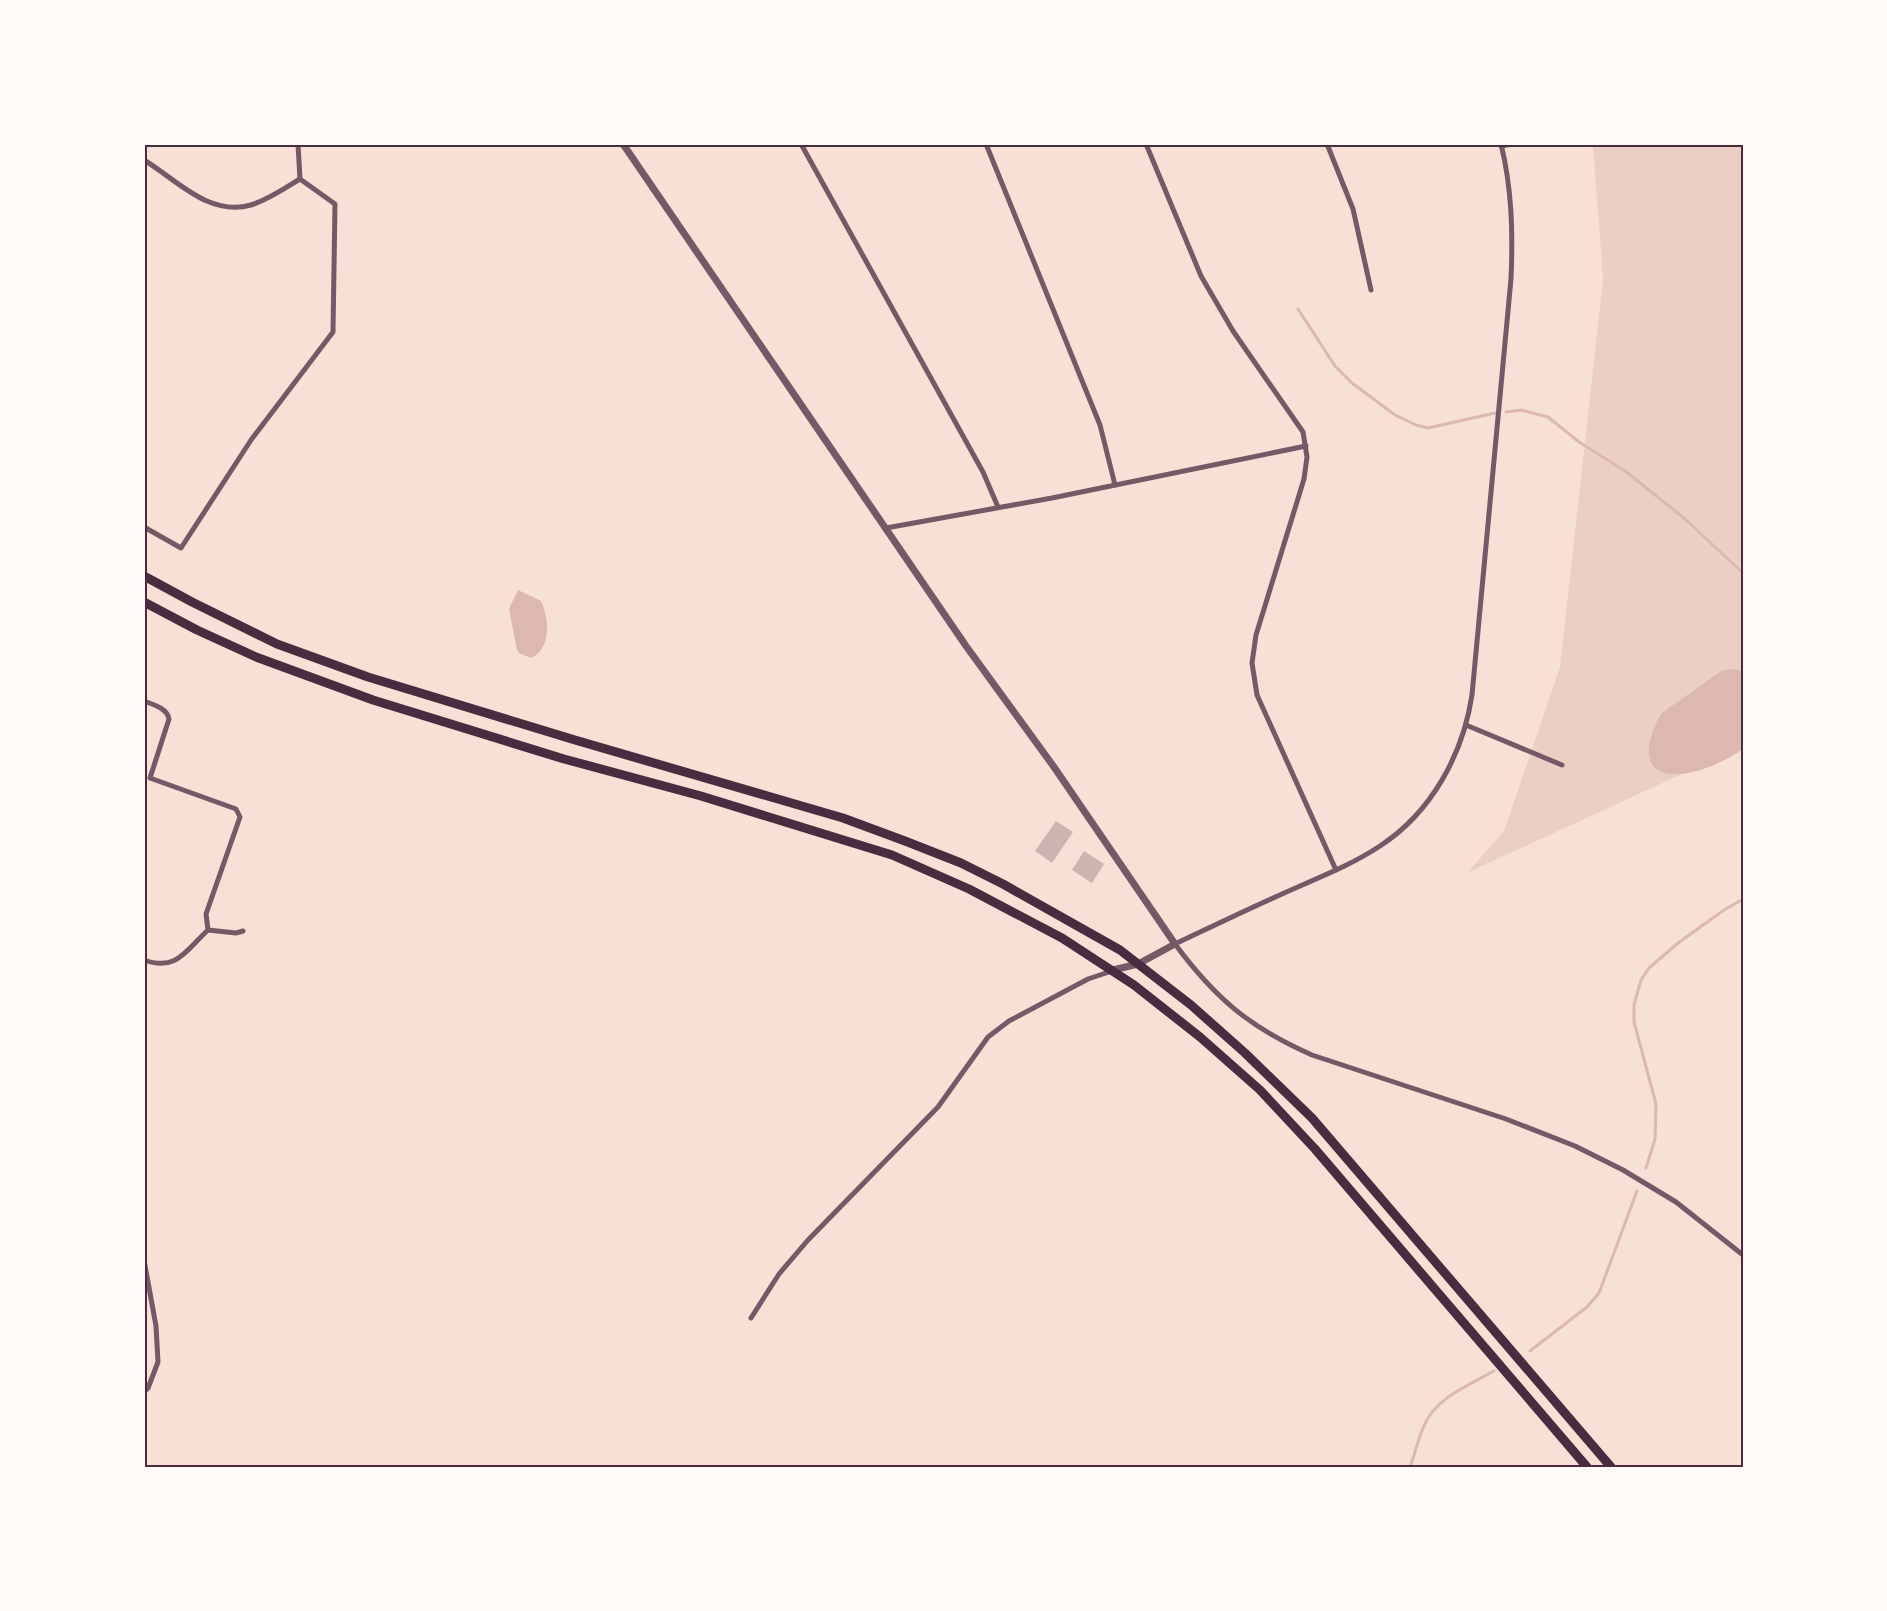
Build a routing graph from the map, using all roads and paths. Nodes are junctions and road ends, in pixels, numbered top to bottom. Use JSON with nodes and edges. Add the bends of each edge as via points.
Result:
{"nodes":[{"id":1,"x":298,"y":144,"type":"edge"},
{"id":2,"x":623,"y":144,"type":"edge"},
{"id":3,"x":801,"y":144,"type":"edge"},
{"id":4,"x":986,"y":144,"type":"edge"},
{"id":5,"x":1146,"y":144,"type":"edge"},
{"id":6,"x":1327,"y":144,"type":"edge"},
{"id":7,"x":1512,"y":144,"type":"edge"},
{"id":8,"x":1501,"y":145,"type":"edge"},
{"id":9,"x":144,"y":160,"type":"edge"},
{"id":10,"x":300,"y":179,"type":"junction"},
{"id":11,"x":1371,"y":290,"type":"dead end"},
{"id":12,"x":1306,"y":447,"type":"junction"},
{"id":13,"x":1115,"y":485,"type":"junction"},
{"id":14,"x":998,"y":507,"type":"junction"},
{"id":15,"x":144,"y":527,"type":"edge"},
{"id":16,"x":886,"y":528,"type":"junction"},
{"id":17,"x":144,"y":576,"type":"edge"},
{"id":18,"x":144,"y":602,"type":"edge"},
{"id":19,"x":144,"y":702,"type":"edge"},
{"id":20,"x":1466,"y":725,"type":"junction"},
{"id":21,"x":1562,"y":765,"type":"dead end"},
{"id":22,"x":1336,"y":870,"type":"junction"},
{"id":23,"x":208,"y":930,"type":"junction"},
{"id":24,"x":243,"y":931,"type":"dead end"},
{"id":25,"x":1175,"y":944,"type":"junction"},
{"id":26,"x":144,"y":960,"type":"edge"},
{"id":27,"x":1138,"y":964,"type":"junction"},
{"id":28,"x":1113,"y":970,"type":"junction"},
{"id":29,"x":1743,"y":1255,"type":"edge"},
{"id":30,"x":144,"y":1260,"type":"edge"},
{"id":31,"x":751,"y":1318,"type":"dead end"},
{"id":32,"x":144,"y":1392,"type":"edge"},
{"id":33,"x":1587,"y":1467,"type":"edge"},
{"id":34,"x":1611,"y":1467,"type":"edge"}],
"edges":[{"from":1,"to":10,"type":"street"},
{"from":2,"to":16,"type":"street"},
{"from":3,"to":14,"type":"street","via":[[983,472]]},
{"from":4,"to":13,"type":"street","via":[[1100,425]]},
{"from":5,"to":12,"type":"street","via":[[1201,276],[1233,331],[1296,419]]},
{"from":6,"to":11,"type":"street","via":[[1353,209]]},
{"from":7,"to":8,"type":"street"},
{"from":8,"to":20,"type":"street","via":[[1512,210],[1511,279]]},
{"from":9,"to":10,"type":"street","via":[[203,201],[235,207],[259,202]]},
{"from":10,"to":15,"type":"street","via":[[335,204],[333,332],[251,440],[182,548]]},
{"from":12,"to":13,"type":"street"},
{"from":12,"to":22,"type":"street","via":[[1304,479],[1256,635],[1252,663],[1257,695]]},
{"from":13,"to":14,"type":"street"},
{"from":14,"to":16,"type":"street"},
{"from":16,"to":25,"type":"street"},
{"from":17,"to":27,"type":"highway","via":[[277,644],[368,677],[843,818],[905,841],[1012,889],[1095,934]]},
{"from":18,"to":28,"type":"highway","via":[[256,657],[372,700],[892,855],[1027,918]]},
{"from":19,"to":23,"type":"street","via":[[163,709],[170,719],[150,778],[239,812],[206,914]]},
{"from":20,"to":21,"type":"street"},
{"from":20,"to":22,"type":"street","via":[[1449,767],[1412,820],[1381,846]]},
{"from":22,"to":25,"type":"street"},
{"from":23,"to":24,"type":"street"},
{"from":23,"to":26,"type":"street","via":[[172,962]]},
{"from":25,"to":27,"type":"street"},
{"from":25,"to":29,"type":"street","via":[[1193,969],[1233,1009],[1285,1043],[1575,1146],[1676,1202]]},
{"from":27,"to":28,"type":"street"},
{"from":27,"to":34,"type":"highway","via":[[1191,1005],[1312,1118]]},
{"from":28,"to":31,"type":"street","via":[[1009,1021],[988,1036],[938,1107],[801,1249],[779,1274]]},
{"from":28,"to":33,"type":"highway","via":[[1200,1037],[1260,1090]]},
{"from":30,"to":32,"type":"street","via":[[158,1362]]}]}
